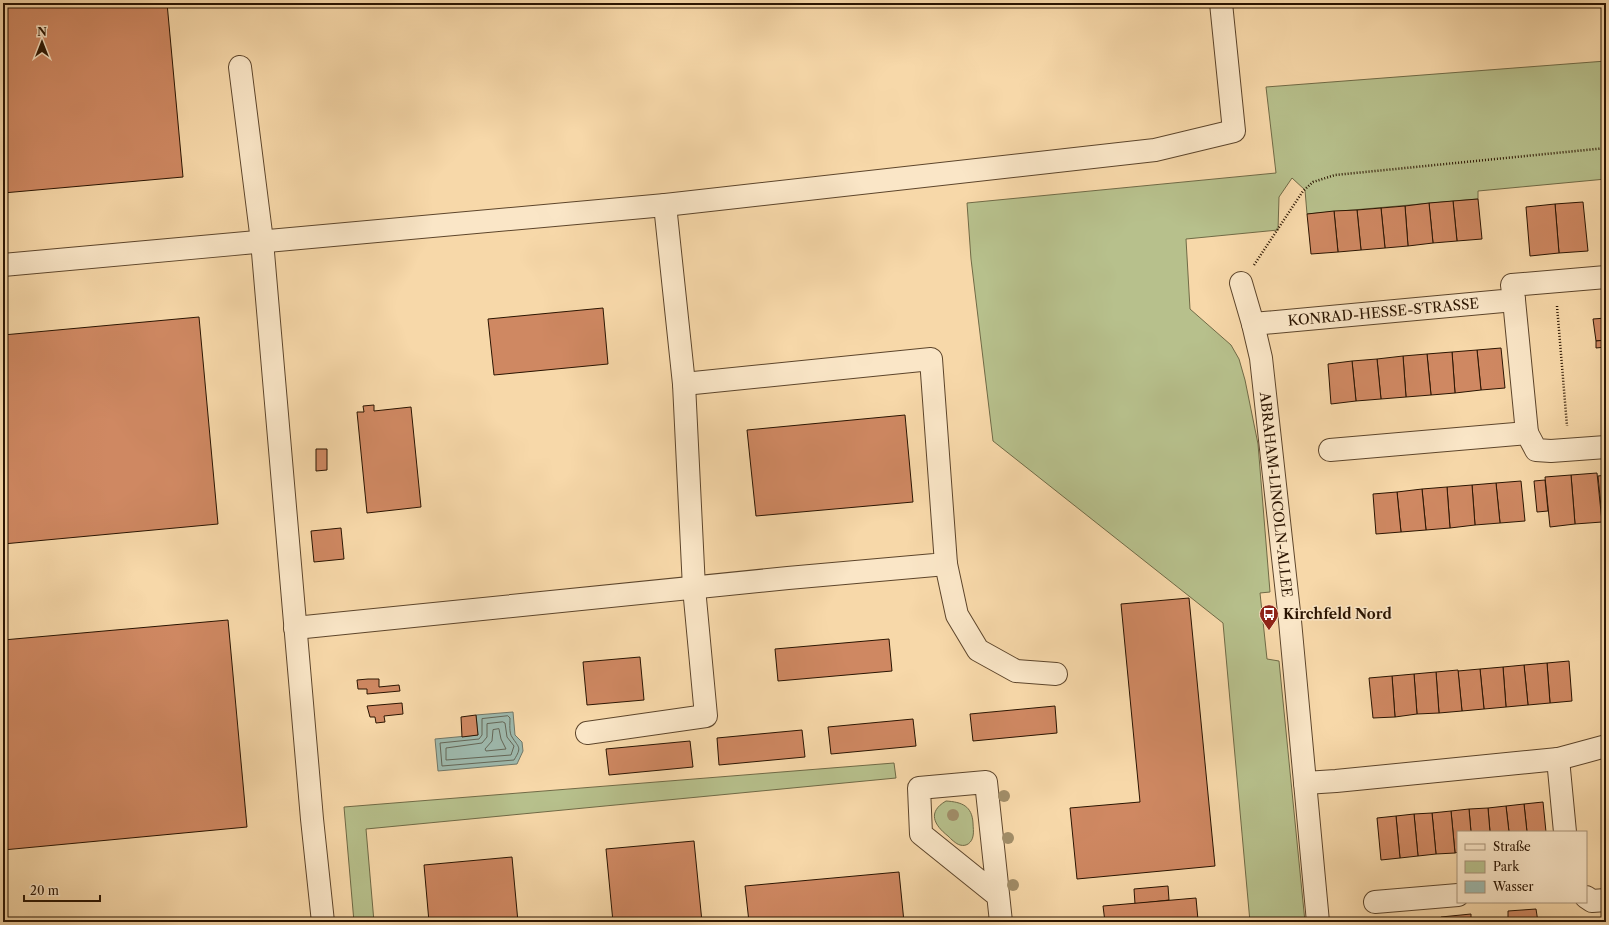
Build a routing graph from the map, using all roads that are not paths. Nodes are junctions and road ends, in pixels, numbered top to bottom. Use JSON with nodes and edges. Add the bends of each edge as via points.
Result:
{"nodes":[{"id":1,"x":1221,"y":3,"type":"edge"},
{"id":2,"x":240,"y":67,"type":"dead end"},
{"id":3,"x":665,"y":205,"type":"junction"},
{"id":4,"x":262,"y":240,"type":"junction"},
{"id":5,"x":3,"y":265,"type":"edge"},
{"id":6,"x":1606,"y":277,"type":"edge"},
{"id":7,"x":1241,"y":284,"type":"road end"},
{"id":8,"x":1514,"y":300,"type":"junction"},
{"id":9,"x":1253,"y":324,"type":"junction"},
{"id":10,"x":684,"y":384,"type":"junction"},
{"id":11,"x":1527,"y":433,"type":"junction"},
{"id":12,"x":1606,"y":447,"type":"edge"},
{"id":13,"x":1330,"y":450,"type":"dead end"},
{"id":14,"x":946,"y":564,"type":"junction"},
{"id":15,"x":694,"y":588,"type":"junction"},
{"id":16,"x":295,"y":628,"type":"junction"},
{"id":17,"x":1056,"y":674,"type":"dead end"},
{"id":18,"x":586,"y":733,"type":"dead end"},
{"id":19,"x":1606,"y":746,"type":"edge"},
{"id":20,"x":1558,"y":760,"type":"junction"},
{"id":21,"x":1305,"y":783,"type":"junction"},
{"id":22,"x":1565,"y":831,"type":"edge"},
{"id":23,"x":1457,"y":895,"type":"edge"},
{"id":24,"x":998,"y":896,"type":"junction"},
{"id":25,"x":1587,"y":898,"type":"edge"},
{"id":26,"x":1606,"y":900,"type":"edge"},
{"id":27,"x":1375,"y":902,"type":"dead end"},
{"id":28,"x":323,"y":922,"type":"edge"},
{"id":29,"x":1000,"y":922,"type":"edge"},
{"id":30,"x":1318,"y":922,"type":"edge"}],
"edges":[{"from":1,"to":3,"type":"street","via":[[1234,131],[1155,150]]},
{"from":2,"to":4,"type":"street"},
{"from":3,"to":4,"type":"street"},
{"from":3,"to":10,"type":"street"},
{"from":4,"to":5,"type":"street"},
{"from":4,"to":16,"type":"street"},
{"from":6,"to":8,"type":"street","via":[[1512,285]]},
{"from":7,"to":9,"type":"street","name":"ABRAHAM-LINCOLN-ALLEE"},
{"from":8,"to":9,"type":"street","name":"KONRAD-HESSE-STRASSE"},
{"from":8,"to":11,"type":"street"},
{"from":9,"to":21,"type":"street","name":"ABRAHAM-LINCOLN-ALLEE","via":[[1261,358]]},
{"from":10,"to":14,"type":"street","via":[[931,359]]},
{"from":10,"to":15,"type":"street"},
{"from":11,"to":12,"type":"street","via":[[1536,450]]},
{"from":11,"to":13,"type":"street"},
{"from":14,"to":15,"type":"street"},
{"from":14,"to":17,"type":"street","via":[[958,615],[978,650],[1016,671]]},
{"from":15,"to":16,"type":"street"},
{"from":15,"to":18,"type":"street","via":[[706,716]]},
{"from":16,"to":28,"type":"street"},
{"from":19,"to":20,"type":"street"},
{"from":20,"to":21,"type":"street"},
{"from":20,"to":22,"type":"street"},
{"from":21,"to":30,"type":"street","name":"ABRAHAM-LINCOLN-ALLEE"},
{"from":23,"to":27,"type":"street"},
{"from":24,"to":24,"type":"street","via":[[986,782],[919,788],[922,834]]},
{"from":24,"to":29,"type":"street"},
{"from":25,"to":26,"type":"street","via":[[1592,901]]}]}
